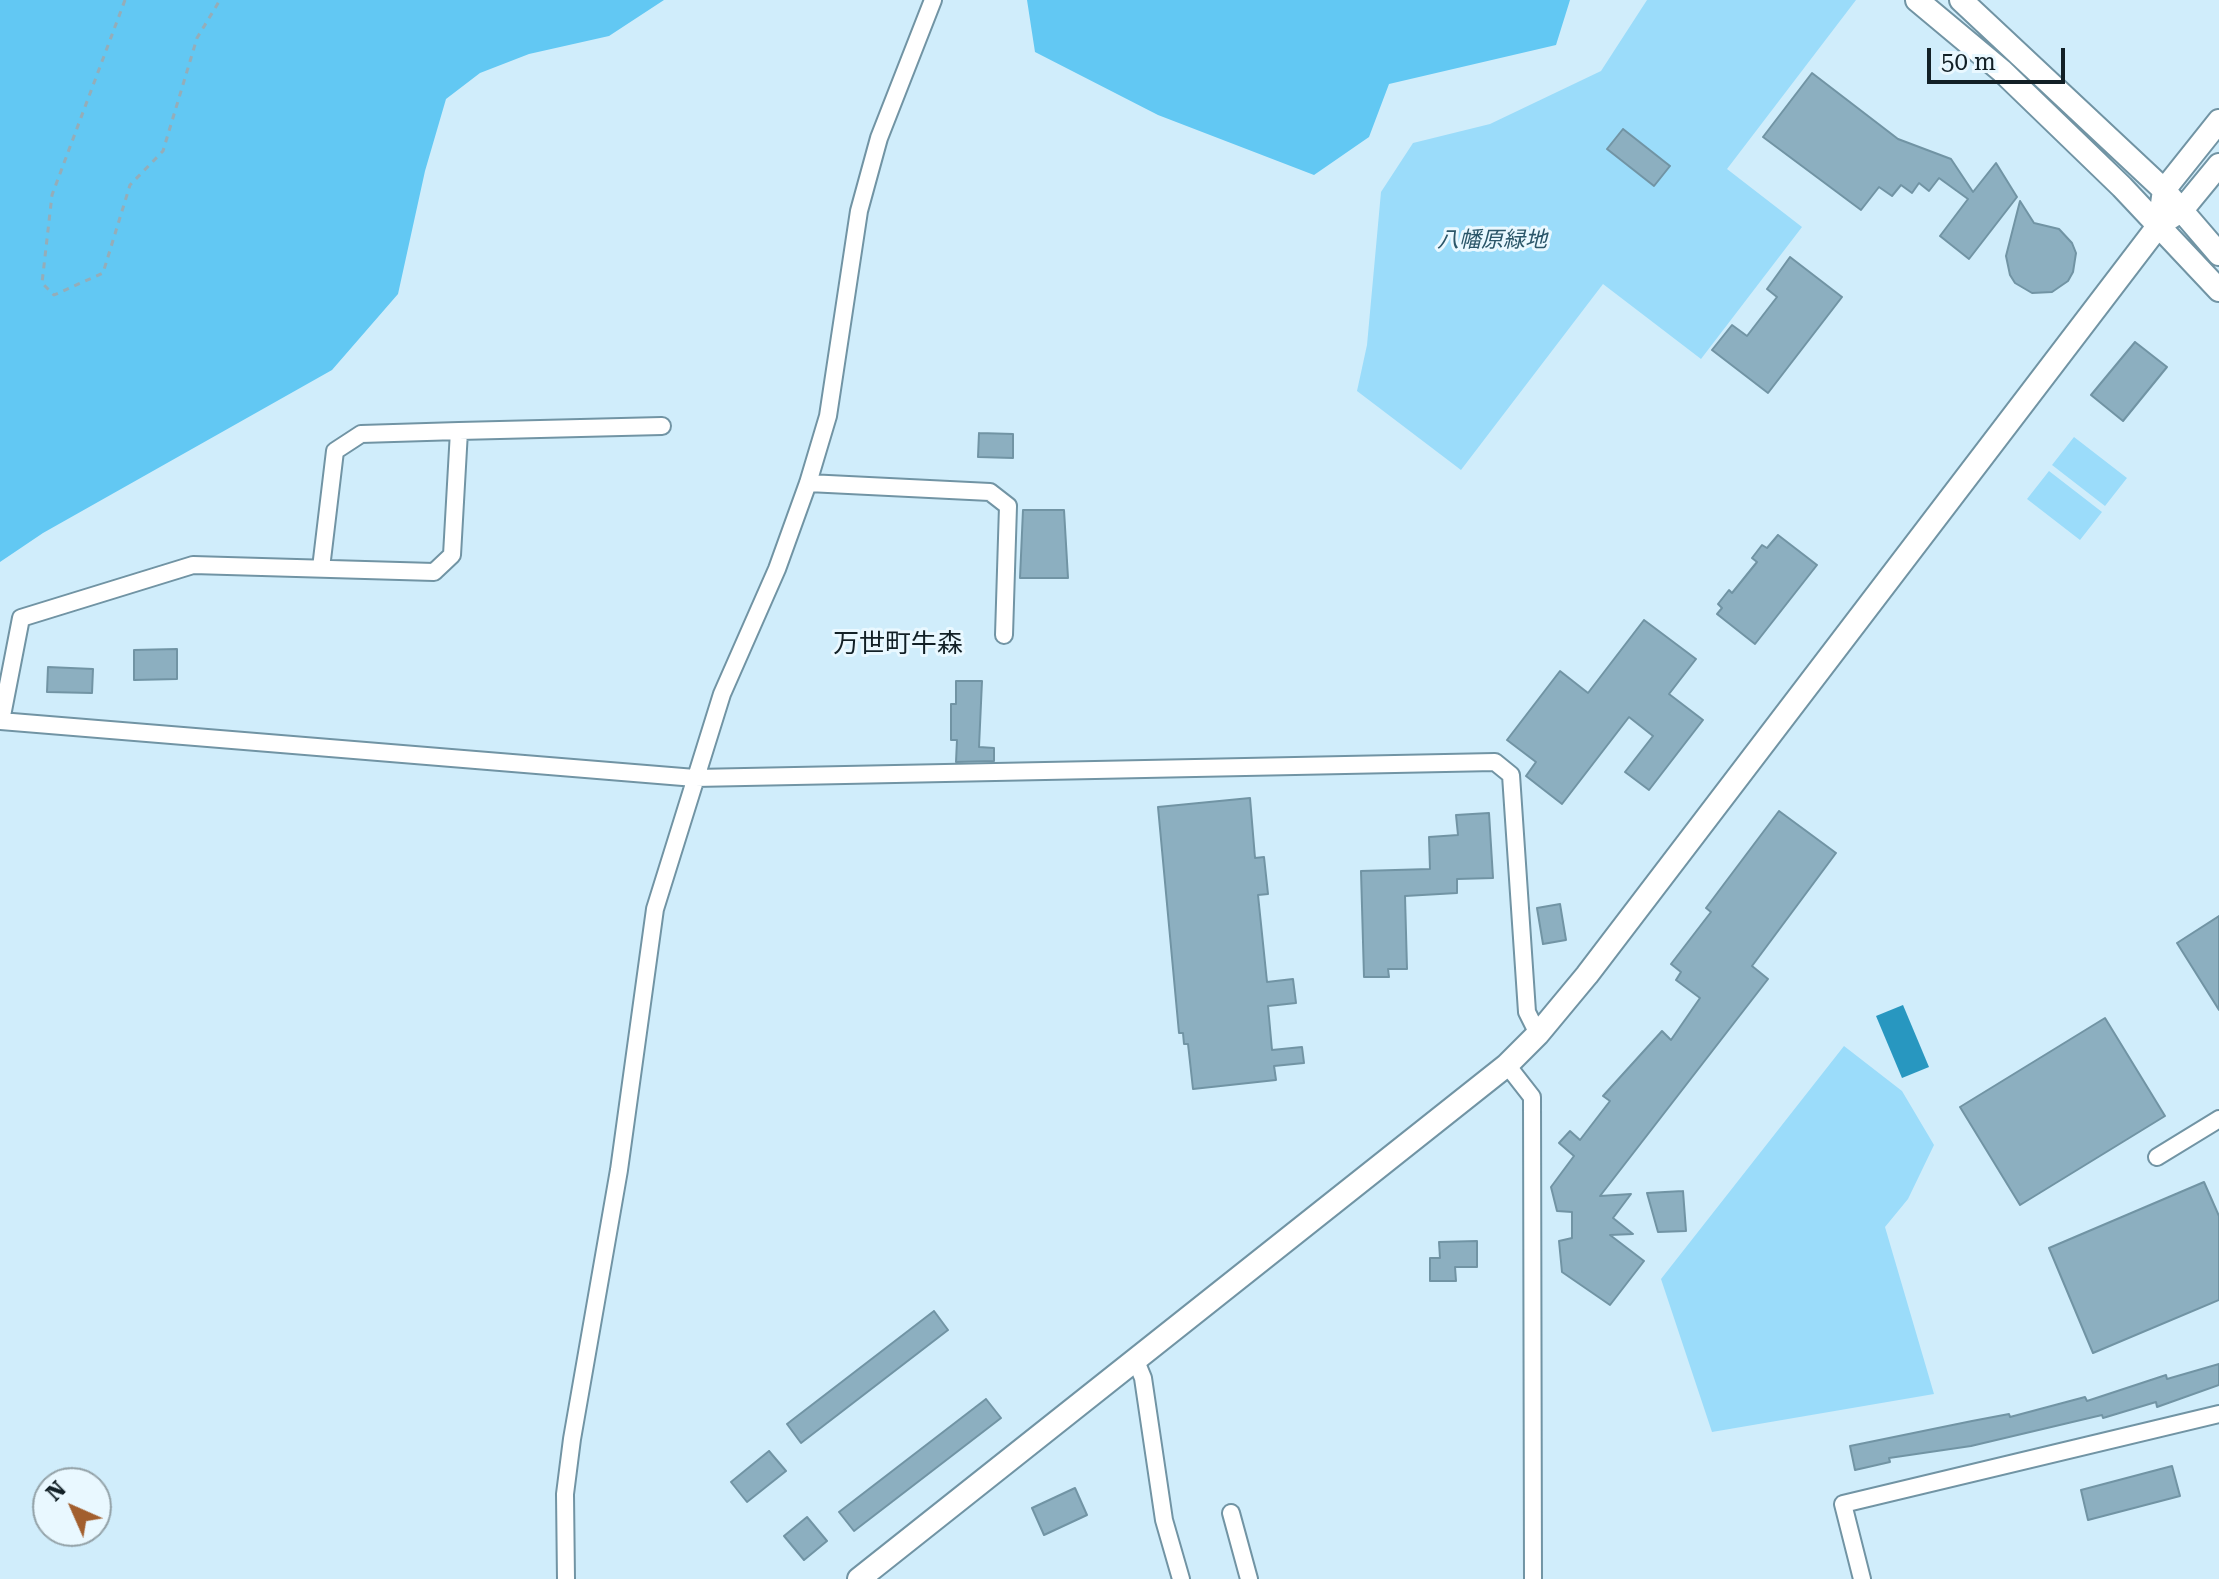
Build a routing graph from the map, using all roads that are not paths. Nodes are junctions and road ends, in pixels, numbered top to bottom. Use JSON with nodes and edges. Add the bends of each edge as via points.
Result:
{"nodes":[{"id":1,"x":933,"y":0,"type":"edge"},
{"id":2,"x":1917,"y":0,"type":"edge"},
{"id":3,"x":1961,"y":0,"type":"edge"},
{"id":4,"x":2219,"y":121,"type":"edge"},
{"id":5,"x":2219,"y":165,"type":"edge"},
{"id":6,"x":2164,"y":190,"type":"junction"},
{"id":7,"x":2182,"y":210,"type":"junction"},
{"id":8,"x":2159,"y":225,"type":"junction"},
{"id":9,"x":2219,"y":254,"type":"edge"},
{"id":10,"x":2219,"y":290,"type":"edge"},
{"id":11,"x":662,"y":426,"type":"dead end"},
{"id":12,"x":459,"y":431,"type":"junction"},
{"id":13,"x":808,"y":483,"type":"junction"},
{"id":14,"x":321,"y":568,"type":"junction"},
{"id":15,"x":1004,"y":635,"type":"dead end"},
{"id":16,"x":0,"y":721,"type":"edge"},
{"id":17,"x":695,"y":778,"type":"junction"},
{"id":18,"x":1538,"y":1034,"type":"junction"},
{"id":19,"x":1507,"y":1065,"type":"junction"},
{"id":20,"x":2219,"y":1119,"type":"edge"},
{"id":21,"x":2157,"y":1157,"type":"dead end"},
{"id":22,"x":1136,"y":1361,"type":"junction"},
{"id":23,"x":2219,"y":1414,"type":"edge"},
{"id":24,"x":1231,"y":1513,"type":"dead end"},
{"id":25,"x":566,"y":1579,"type":"edge"},
{"id":26,"x":859,"y":1579,"type":"edge"},
{"id":27,"x":1181,"y":1579,"type":"edge"},
{"id":28,"x":1249,"y":1579,"type":"edge"},
{"id":29,"x":1533,"y":1579,"type":"edge"},
{"id":30,"x":1862,"y":1579,"type":"edge"}],
"edges":[{"from":1,"to":13,"type":"street","via":[[879,138],[859,211],[828,416]]},
{"from":2,"to":8,"type":"street","via":[[2002,71]]},
{"from":3,"to":6,"type":"street"},
{"from":4,"to":6,"type":"street"},
{"from":5,"to":7,"type":"street"},
{"from":6,"to":7,"type":"street"},
{"from":6,"to":8,"type":"street"},
{"from":7,"to":8,"type":"street"},
{"from":7,"to":9,"type":"street"},
{"from":8,"to":10,"type":"street"},
{"from":8,"to":18,"type":"street"},
{"from":11,"to":12,"type":"street"},
{"from":12,"to":14,"type":"street","via":[[361,434],[335,451]]},
{"from":12,"to":14,"type":"street","via":[[452,555],[434,572]]},
{"from":13,"to":15,"type":"street","via":[[990,492],[1008,506]]},
{"from":13,"to":17,"type":"street","via":[[722,694]]},
{"from":14,"to":16,"type":"street","via":[[193,565],[21,618]]},
{"from":16,"to":17,"type":"street"},
{"from":17,"to":18,"type":"street","via":[[1495,762],[1511,775],[1527,1012]]},
{"from":17,"to":25,"type":"street","via":[[655,909],[619,1170],[572,1439],[565,1494]]},
{"from":18,"to":19,"type":"street"},
{"from":19,"to":22,"type":"street"},
{"from":19,"to":29,"type":"street","via":[[1532,1097]]},
{"from":20,"to":21,"type":"street"},
{"from":22,"to":26,"type":"street"},
{"from":22,"to":27,"type":"street","via":[[1164,1520]]},
{"from":23,"to":30,"type":"street","via":[[1843,1504]]},
{"from":24,"to":28,"type":"street"}]}
